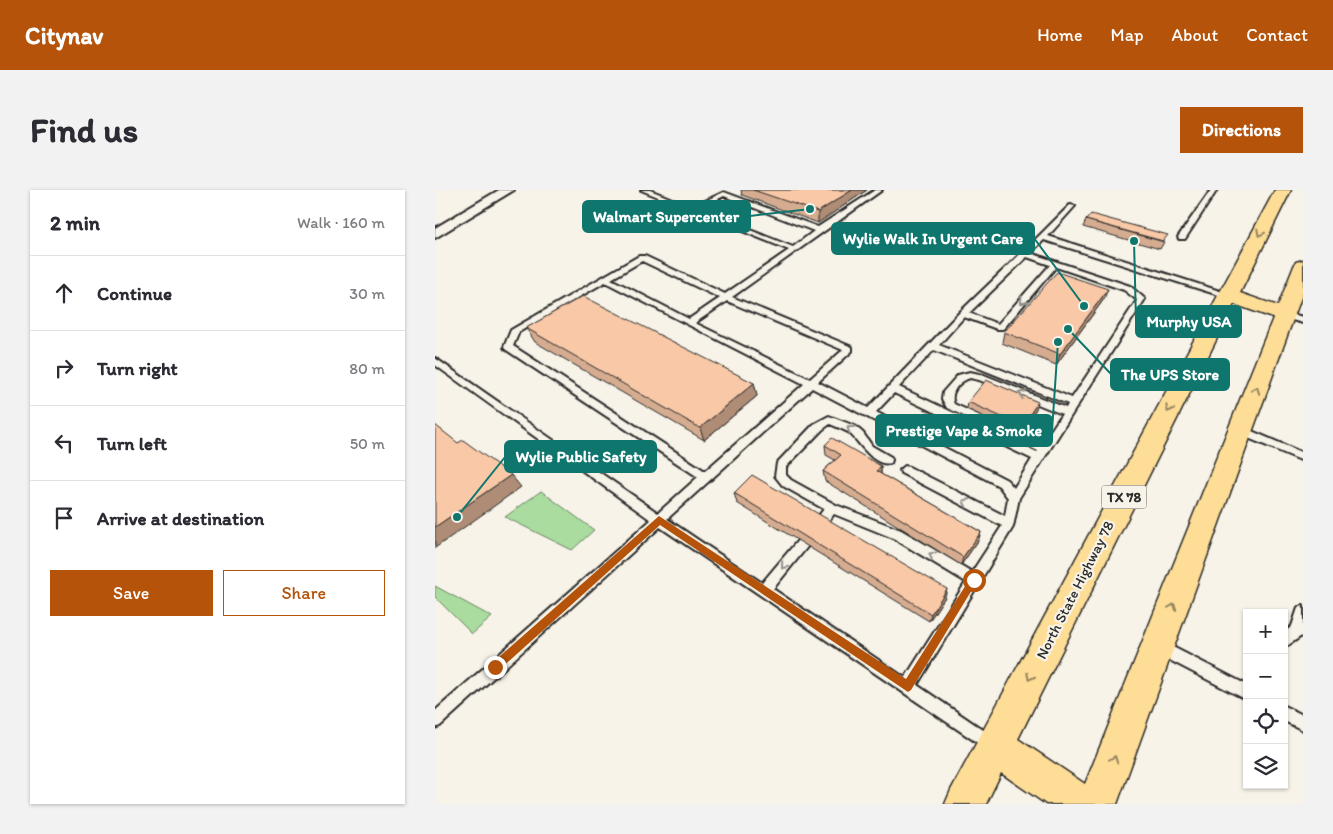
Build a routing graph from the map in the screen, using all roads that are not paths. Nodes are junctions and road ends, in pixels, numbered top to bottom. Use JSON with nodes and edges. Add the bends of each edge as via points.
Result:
{"nodes":[{"id":1,"x":508,"y":190,"type":"edge"},
{"id":2,"x":644,"y":190,"type":"edge"},
{"id":3,"x":879,"y":190,"type":"edge"},
{"id":4,"x":1214,"y":190,"type":"edge"},
{"id":5,"x":1283,"y":190,"type":"edge"},
{"id":6,"x":1072,"y":206,"type":"dead end"},
{"id":7,"x":692,"y":209,"type":"junction"},
{"id":8,"x":819,"y":230,"type":"junction"},
{"id":9,"x":435,"y":234,"type":"edge"},
{"id":10,"x":1043,"y":237,"type":"junction"},
{"id":11,"x":1182,"y":237,"type":"dead end"},
{"id":12,"x":794,"y":250,"type":"junction"},
{"id":13,"x":1025,"y":254,"type":"junction"},
{"id":14,"x":1055,"y":264,"type":"junction"},
{"id":15,"x":1303,"y":266,"type":"edge"},
{"id":16,"x":605,"y":279,"type":"junction"},
{"id":17,"x":1228,"y":295,"type":"junction"},
{"id":18,"x":725,"y":297,"type":"junction"},
{"id":19,"x":963,"y":314,"type":"junction"},
{"id":20,"x":1294,"y":318,"type":"edge"},
{"id":21,"x":689,"y":323,"type":"junction"},
{"id":22,"x":933,"y":346,"type":"junction"},
{"id":23,"x":435,"y":361,"type":"edge"},
{"id":24,"x":811,"y":383,"type":"junction"},
{"id":25,"x":892,"y":388,"type":"junction"},
{"id":26,"x":1074,"y":403,"type":"junction"},
{"id":27,"x":869,"y":413,"type":"junction"},
{"id":28,"x":1067,"y":413,"type":"junction"},
{"id":29,"x":1240,"y":430,"type":"junction"},
{"id":30,"x":1042,"y":454,"type":"junction"},
{"id":31,"x":1303,"y":457,"type":"edge"},
{"id":32,"x":887,"y":460,"type":"dead end"},
{"id":33,"x":905,"y":470,"type":"dead end"},
{"id":34,"x":706,"y":477,"type":"junction"},
{"id":35,"x":1014,"y":497,"type":"junction"},
{"id":36,"x":832,"y":508,"type":"junction"},
{"id":37,"x":659,"y":520,"type":"junction"},
{"id":38,"x":820,"y":522,"type":"edge"},
{"id":39,"x":1009,"y":524,"type":"junction"},
{"id":40,"x":803,"y":543,"type":"edge"},
{"id":41,"x":974,"y":580,"type":"junction"},
{"id":42,"x":765,"y":589,"type":"junction"},
{"id":43,"x":1302,"y":620,"type":"edge"},
{"id":44,"x":1288,"y":639,"type":"edge"},
{"id":45,"x":1158,"y":646,"type":"junction"},
{"id":46,"x":908,"y":686,"type":"junction"},
{"id":47,"x":1243,"y":691,"type":"edge"},
{"id":48,"x":1288,"y":715,"type":"edge"},
{"id":49,"x":435,"y":721,"type":"edge"},
{"id":50,"x":1303,"y":723,"type":"edge"},
{"id":51,"x":995,"y":746,"type":"junction"},
{"id":52,"x":965,"y":804,"type":"edge"},
{"id":53,"x":1081,"y":804,"type":"edge"},
{"id":54,"x":1097,"y":804,"type":"edge"}],
"edges":[{"from":1,"to":9,"type":"street"},
{"from":2,"to":7,"type":"lane"},
{"from":3,"to":8,"type":"lane"},
{"from":4,"to":11,"type":"lane"},
{"from":5,"to":17,"type":"main road","name":"North State Highway 78","number":"TX 78","one_way":true},
{"from":6,"to":10,"type":"lane"},
{"from":7,"to":8,"type":"lane","via":[[724,194]]},
{"from":7,"to":12,"type":"lane"},
{"from":8,"to":12,"type":"lane"},
{"from":10,"to":13,"type":"lane"},
{"from":10,"to":17,"type":"lane"},
{"from":12,"to":18,"type":"lane"},
{"from":13,"to":14,"type":"lane"},
{"from":13,"to":19,"type":"lane"},
{"from":14,"to":19,"type":"lane","one_way":true,"via":[[1000,327]]},
{"from":14,"to":26,"type":"lane","via":[[1127,288],[1141,299]]},
{"from":15,"to":20,"type":"main road"},
{"from":16,"to":18,"type":"lane","via":[[642,258]]},
{"from":16,"to":21,"type":"lane"},
{"from":16,"to":34,"type":"lane","via":[[515,330],[509,348]]},
{"from":17,"to":20,"type":"main road"},
{"from":17,"to":51,"type":"main road","name":"North State Highway 78","number":"TX 78","one_way":true},
{"from":18,"to":21,"type":"lane"},
{"from":18,"to":24,"type":"lane","via":[[849,349]]},
{"from":19,"to":22,"type":"lane"},
{"from":29,"to":20,"type":"main road","one_way":true},
{"from":21,"to":24,"type":"lane"},
{"from":22,"to":25,"type":"lane"},
{"from":22,"to":26,"type":"lane"},
{"from":23,"to":37,"type":"lane"},
{"from":24,"to":27,"type":"lane"},
{"from":24,"to":34,"type":"lane"},
{"from":25,"to":27,"type":"lane"},
{"from":25,"to":30,"type":"lane"},
{"from":26,"to":28,"type":"lane"},
{"from":27,"to":35,"type":"lane","via":[[1003,483]]},
{"from":28,"to":30,"type":"lane"},
{"from":28,"to":30,"type":"lane","one_way":true,"via":[[970,375],[961,377],[948,392],[950,406]]},
{"from":29,"to":31,"type":"lane"},
{"from":45,"to":29,"type":"main road","one_way":true},
{"from":30,"to":35,"type":"lane"},
{"from":32,"to":36,"type":"lane","one_way":true,"via":[[839,422],[829,420],[818,427],[781,466],[780,476]]},
{"from":39,"to":33,"type":"lane","one_way":true},
{"from":34,"to":37,"type":"lane"},
{"from":35,"to":39,"type":"lane"},
{"from":36,"to":38,"type":"lane"},
{"from":41,"to":36,"type":"lane","one_way":true,"via":[[897,534]]},
{"from":37,"to":42,"type":"lane"},
{"from":37,"to":49,"type":"lane"},
{"from":39,"to":41,"type":"lane"},
{"from":40,"to":42,"type":"lane","one_way":true},
{"from":41,"to":46,"type":"lane"},
{"from":42,"to":46,"type":"lane"},
{"from":43,"to":44,"type":"lane","via":[[1298,630]]},
{"from":45,"to":47,"type":"lane"},
{"from":54,"to":45,"type":"main road","one_way":true},
{"from":46,"to":51,"type":"lane"},
{"from":48,"to":50,"type":"lane"},
{"from":51,"to":52,"type":"main road","name":"North State Highway 78","number":"TX 78"},
{"from":51,"to":53,"type":"main road"}]}
